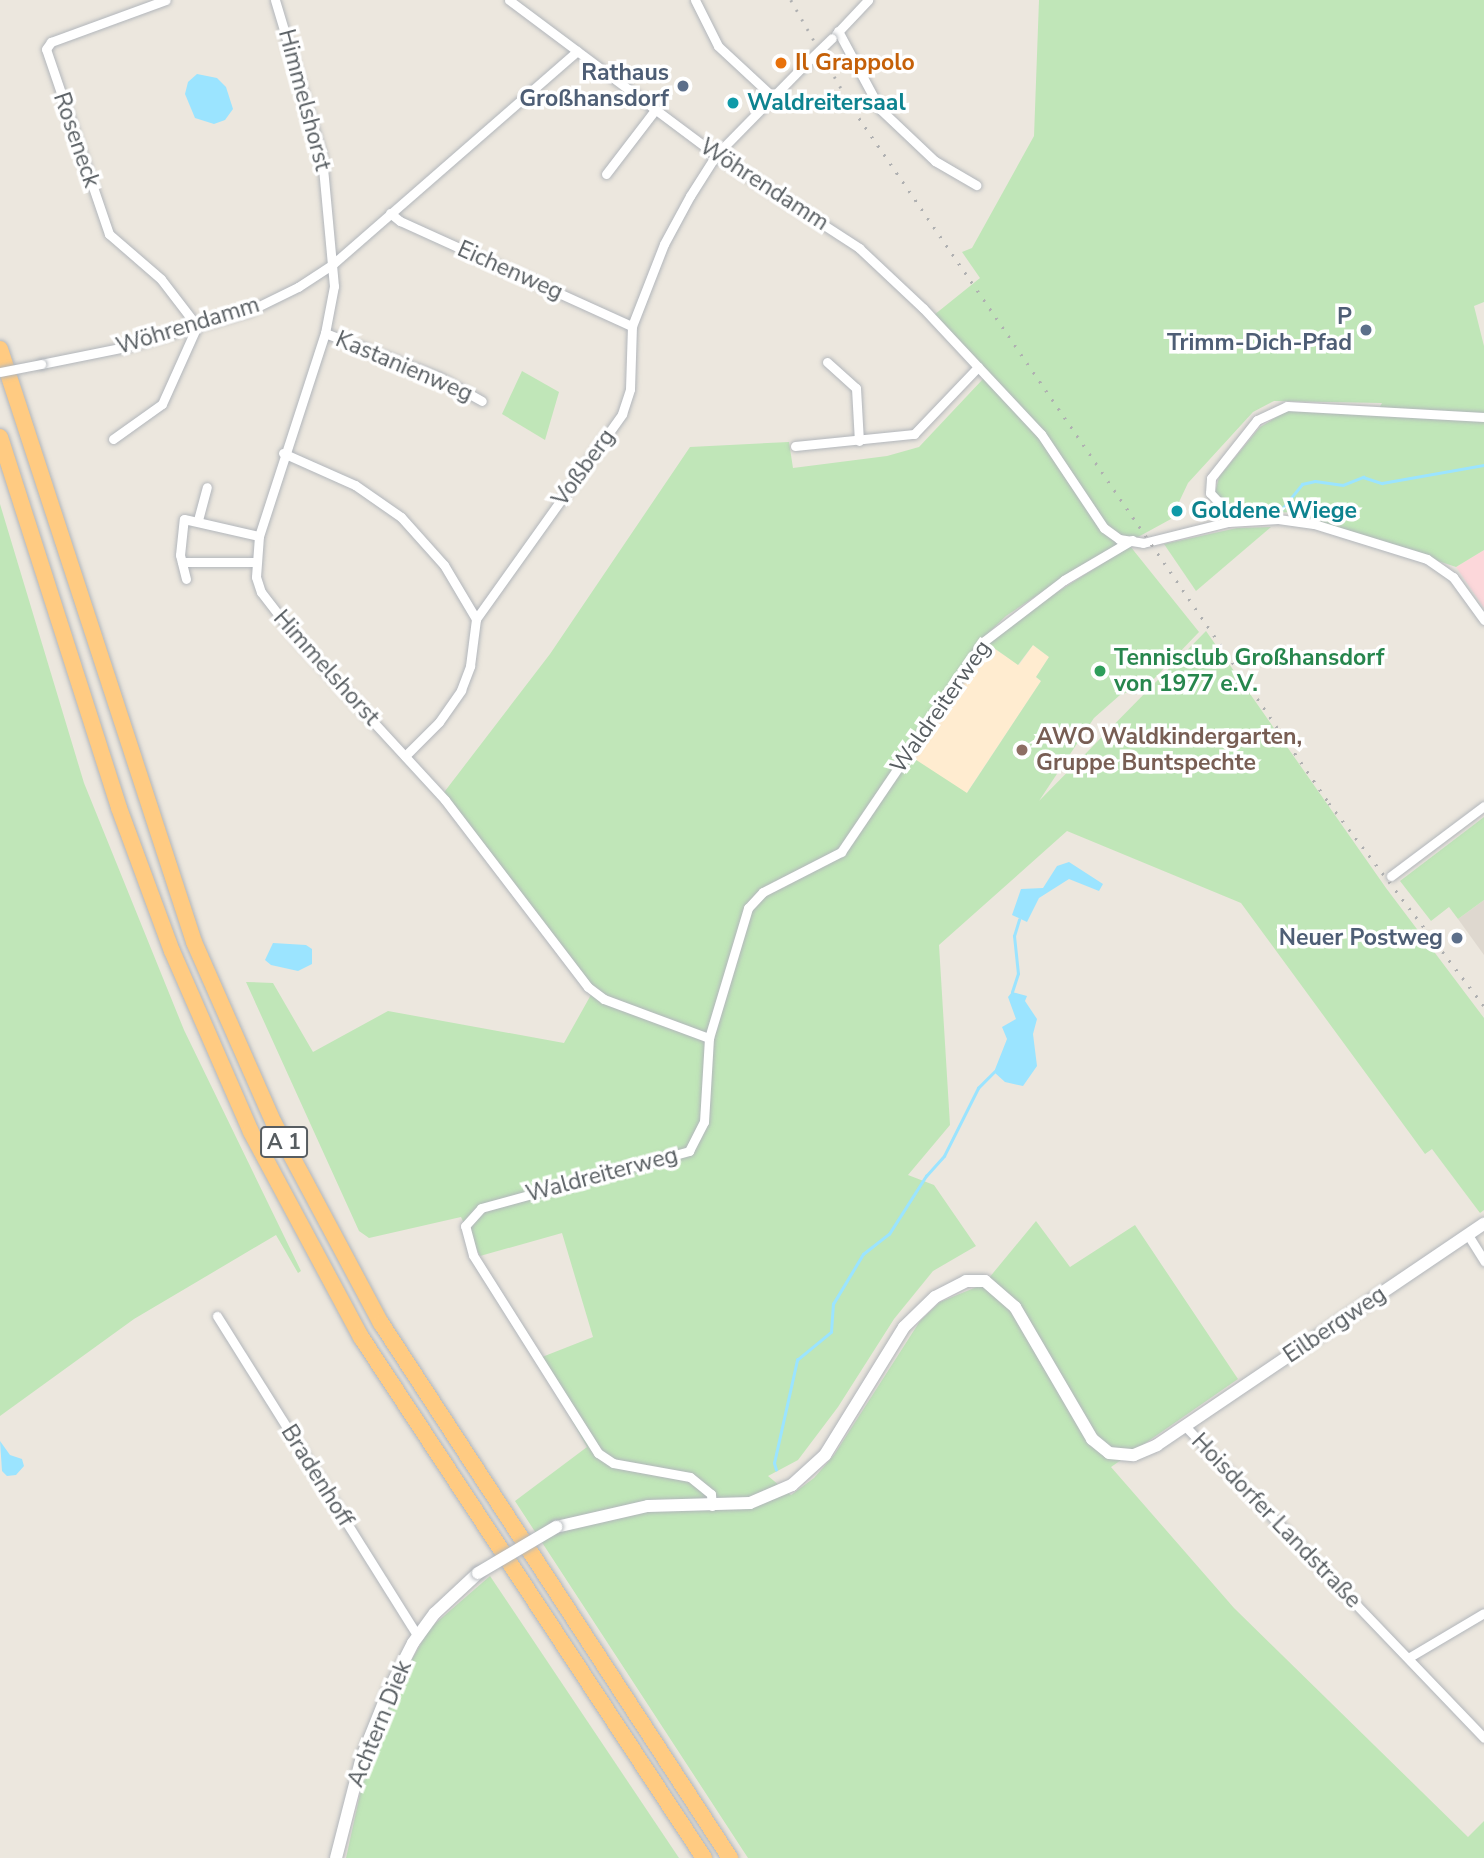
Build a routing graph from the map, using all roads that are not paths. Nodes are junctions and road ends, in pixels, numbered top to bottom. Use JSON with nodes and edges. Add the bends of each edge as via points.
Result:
{"nodes":[{"id":1,"x":166,"y":0,"type":"edge"},
{"id":2,"x":275,"y":0,"type":"edge"},
{"id":3,"x":509,"y":0,"type":"edge"},
{"id":4,"x":695,"y":0,"type":"edge"},
{"id":5,"x":868,"y":0,"type":"edge"},
{"id":6,"x":835,"y":34,"type":"junction"},
{"id":7,"x":577,"y":51,"type":"junction"},
{"id":8,"x":773,"y":97,"type":"junction"},
{"id":9,"x":655,"y":110,"type":"junction"},
{"id":10,"x":716,"y":155,"type":"junction"},
{"id":11,"x":606,"y":174,"type":"dead end"},
{"id":12,"x":976,"y":185,"type":"dead end"},
{"id":13,"x":390,"y":212,"type":"junction"},
{"id":14,"x":333,"y":264,"type":"junction"},
{"id":15,"x":197,"y":326,"type":"junction"},
{"id":16,"x":632,"y":326,"type":"junction"},
{"id":17,"x":325,"y":333,"type":"junction"},
{"id":18,"x":0,"y":349,"type":"edge"},
{"id":19,"x":827,"y":362,"type":"dead end"},
{"id":20,"x":978,"y":367,"type":"junction"},
{"id":21,"x":0,"y":372,"type":"edge"},
{"id":22,"x":482,"y":401,"type":"dead end"},
{"id":23,"x":1484,"y":417,"type":"edge"},
{"id":24,"x":0,"y":437,"type":"edge"},
{"id":25,"x":113,"y":439,"type":"dead end"},
{"id":26,"x":859,"y":441,"type":"junction"},
{"id":27,"x":795,"y":446,"type":"dead end"},
{"id":28,"x":283,"y":453,"type":"junction"},
{"id":29,"x":207,"y":486,"type":"dead end"},
{"id":30,"x":198,"y":520,"type":"junction"},
{"id":31,"x":1228,"y":522,"type":"junction"},
{"id":32,"x":259,"y":536,"type":"junction"},
{"id":33,"x":1132,"y":540,"type":"junction"},
{"id":34,"x":182,"y":562,"type":"junction"},
{"id":35,"x":255,"y":562,"type":"junction"},
{"id":36,"x":186,"y":579,"type":"dead end"},
{"id":37,"x":477,"y":619,"type":"junction"},
{"id":38,"x":1484,"y":620,"type":"edge"},
{"id":39,"x":405,"y":756,"type":"junction"},
{"id":40,"x":1484,"y":806,"type":"edge"},
{"id":41,"x":1391,"y":876,"type":"dead end"},
{"id":42,"x":709,"y":1038,"type":"junction"},
{"id":43,"x":1484,"y":1224,"type":"edge"},
{"id":44,"x":1468,"y":1236,"type":"junction"},
{"id":45,"x":1484,"y":1261,"type":"edge"},
{"id":46,"x":216,"y":1316,"type":"dead end"},
{"id":47,"x":1185,"y":1426,"type":"junction"},
{"id":48,"x":712,"y":1506,"type":"junction"},
{"id":49,"x":478,"y":1573,"type":"joint"},
{"id":50,"x":1484,"y":1613,"type":"edge"},
{"id":51,"x":418,"y":1636,"type":"junction"},
{"id":52,"x":1408,"y":1658,"type":"junction"},
{"id":53,"x":1484,"y":1738,"type":"edge"},
{"id":54,"x":336,"y":1858,"type":"edge"},
{"id":55,"x":704,"y":1858,"type":"edge"},
{"id":56,"x":730,"y":1858,"type":"edge"}],
"edges":[{"from":1,"to":15,"type":"street","name":"Roseneck","via":[[51,42],[46,54],[109,234],[167,286]]},
{"from":2,"to":14,"type":"street","name":"Himmelshorst","via":[[322,157]]},
{"from":3,"to":7,"type":"street"},
{"from":4,"to":8,"type":"street","via":[[718,46]]},
{"from":5,"to":6,"type":"street","name":"Voßberg"},
{"from":6,"to":8,"type":"street","name":"Voßberg","bridge":true},
{"from":6,"to":12,"type":"street","via":[[880,109],[935,161]]},
{"from":7,"to":9,"type":"street","name":"Wöhrendamm"},
{"from":7,"to":13,"type":"street","name":"Wöhrendamm"},
{"from":8,"to":10,"type":"street","name":"Voßberg"},
{"from":9,"to":10,"type":"street","name":"Wöhrendamm"},
{"from":9,"to":11,"type":"street"},
{"from":10,"to":16,"type":"street","name":"Voßberg","via":[[664,244]]},
{"from":10,"to":20,"type":"street","name":"Wöhrendamm","via":[[859,248]]},
{"from":13,"to":14,"type":"street","name":"Wöhrendamm"},
{"from":13,"to":16,"type":"street","name":"Eichenweg","via":[[400,221]]},
{"from":14,"to":15,"type":"street","name":"Wöhrendamm","via":[[249,311]]},
{"from":14,"to":17,"type":"street","name":"Himmelshorst","via":[[333,297]]},
{"from":15,"to":21,"type":"street","name":"Wöhrendamm","bridge":true,"via":[[125,347]]},
{"from":15,"to":25,"type":"street","via":[[162,404]]},
{"from":16,"to":37,"type":"street","name":"Voßberg","via":[[630,389],[622,414]]},
{"from":17,"to":22,"type":"street","name":"Kastanienweg","via":[[450,381]]},
{"from":17,"to":28,"type":"street","name":"Himmelshorst"},
{"from":18,"to":56,"type":"highway","number":"A 1","via":[[194,942],[274,1123],[381,1323]]},
{"from":19,"to":26,"type":"street","via":[[856,388]]},
{"from":20,"to":26,"type":"street","via":[[914,434]]},
{"from":20,"to":33,"type":"street","name":"Wöhrendamm","via":[[1041,434],[1104,528]]},
{"from":23,"to":31,"type":"street","via":[[1287,406],[1257,420],[1210,478],[1210,493],[1227,511]]},
{"from":24,"to":55,"type":"highway","number":"A 1","via":[[119,808],[172,951],[251,1132],[361,1338]]},
{"from":26,"to":27,"type":"street"},
{"from":28,"to":32,"type":"street","name":"Himmelshorst"},
{"from":28,"to":37,"type":"street","via":[[355,485],[401,517],[444,565]]},
{"from":29,"to":30,"type":"street"},
{"from":30,"to":32,"type":"street"},
{"from":30,"to":34,"type":"street","via":[[182,521]]},
{"from":31,"to":33,"type":"street","name":"Wöhrendamm","via":[[1157,541]]},
{"from":31,"to":38,"type":"street","name":"Wöhrendamm","via":[[1278,519],[1314,524],[1427,559],[1453,577]]},
{"from":32,"to":35,"type":"street","name":"Himmelshorst"},
{"from":33,"to":42,"type":"street","name":"Waldreiterweg","via":[[1064,580],[982,642],[841,852],[763,892],[748,908]]},
{"from":34,"to":35,"type":"street"},
{"from":34,"to":36,"type":"street"},
{"from":35,"to":39,"type":"street","name":"Himmelshorst","via":[[256,578],[271,609]]},
{"from":37,"to":39,"type":"street","name":"Voßberg","via":[[470,666],[461,690],[439,722]]},
{"from":39,"to":42,"type":"street","name":"Himmelshorst","via":[[467,827],[588,987],[604,999]]},
{"from":40,"to":41,"type":"street"},
{"from":42,"to":48,"type":"street","name":"Waldreiterweg","via":[[704,1122],[690,1151],[481,1208],[470,1215],[465,1226],[473,1255],[598,1453],[613,1463],[690,1478],[711,1494]]},
{"from":43,"to":44,"type":"main road","name":"Eilbergweg"},
{"from":44,"to":45,"type":"street"},
{"from":44,"to":47,"type":"main road","name":"Eilbergweg"},
{"from":46,"to":51,"type":"street","name":"Bradenhoff"},
{"from":47,"to":48,"type":"main road","name":"Hoisdorfer Landstraße","via":[[1140,1453],[1126,1457],[1109,1453],[1086,1431],[1015,1307],[985,1280],[966,1280],[935,1297],[905,1327],[836,1439],[805,1474],[750,1503]]},
{"from":47,"to":52,"type":"street","name":"Hoisdorfer Landstraße"},
{"from":48,"to":49,"type":"main road","name":"Hoisdorfer Landstraße","bridge":true,"via":[[648,1506],[556,1527]]},
{"from":49,"to":51,"type":"main road","name":"Achtern Diek"},
{"from":50,"to":52,"type":"street"},
{"from":51,"to":54,"type":"main road","name":"Achtern Diek","via":[[389,1689],[362,1757]]},
{"from":52,"to":53,"type":"street","name":"Hoisdorfer Landstraße"}]}
